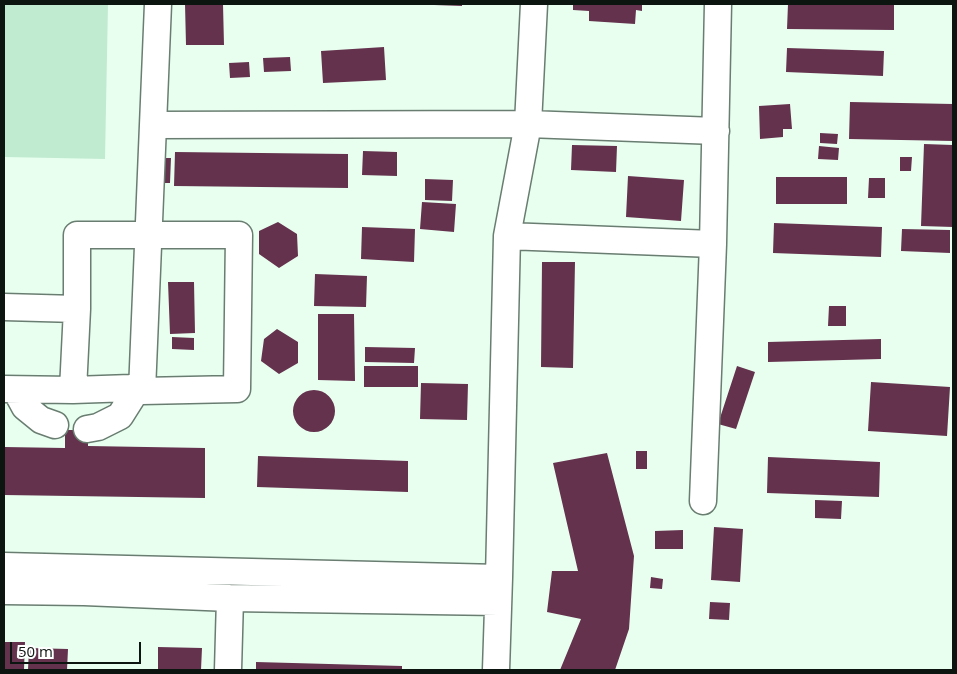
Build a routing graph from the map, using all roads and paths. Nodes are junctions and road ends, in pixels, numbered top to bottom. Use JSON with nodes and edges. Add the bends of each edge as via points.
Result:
{"nodes":[{"id":1,"x":158,"y":4,"type":"edge"},
{"id":2,"x":534,"y":4,"type":"edge"},
{"id":3,"x":718,"y":4,"type":"edge"},
{"id":4,"x":528,"y":124,"type":"junction"},
{"id":5,"x":153,"y":125,"type":"junction"},
{"id":6,"x":716,"y":131,"type":"junction"},
{"id":7,"x":148,"y":234,"type":"junction"},
{"id":8,"x":507,"y":236,"type":"junction"},
{"id":9,"x":713,"y":244,"type":"junction"},
{"id":10,"x":4,"y":307,"type":"edge"},
{"id":11,"x":77,"y":309,"type":"junction"},
{"id":12,"x":136,"y":389,"type":"junction"},
{"id":13,"x":11,"y":390,"type":"edge"},
{"id":14,"x":73,"y":390,"type":"junction"},
{"id":15,"x":55,"y":425,"type":"dead end"},
{"id":16,"x":87,"y":429,"type":"dead end"},
{"id":17,"x":703,"y":501,"type":"dead end"},
{"id":18,"x":4,"y":566,"type":"edge"},
{"id":19,"x":499,"y":590,"type":"junction"},
{"id":20,"x":4,"y":591,"type":"edge"},
{"id":21,"x":230,"y":598,"type":"junction"},
{"id":22,"x":228,"y":670,"type":"edge"},
{"id":23,"x":496,"y":670,"type":"edge"}],
"edges":[{"from":1,"to":5,"type":"lane"},
{"from":2,"to":4,"type":"lane"},
{"from":3,"to":6,"type":"lane"},
{"from":4,"to":5,"type":"lane"},
{"from":4,"to":6,"type":"lane"},
{"from":4,"to":8,"type":"lane"},
{"from":5,"to":7,"type":"lane"},
{"from":6,"to":9,"type":"lane"},
{"from":7,"to":11,"type":"lane","via":[[78,235]]},
{"from":7,"to":12,"type":"lane"},
{"from":7,"to":12,"type":"lane","via":[[239,235],[237,389]]},
{"from":8,"to":9,"type":"lane"},
{"from":8,"to":19,"type":"lane"},
{"from":9,"to":17,"type":"lane"},
{"from":10,"to":11,"type":"lane"},
{"from":11,"to":14,"type":"lane"},
{"from":12,"to":14,"type":"lane"},
{"from":12,"to":16,"type":"lane","via":[[120,416],[98,428]]},
{"from":13,"to":14,"type":"lane"},
{"from":13,"to":15,"type":"lane","via":[[40,420]]},
{"from":18,"to":19,"type":"lane"},
{"from":19,"to":21,"type":"lane"},
{"from":19,"to":23,"type":"lane"},
{"from":20,"to":21,"type":"lane"},
{"from":21,"to":22,"type":"lane"}]}
